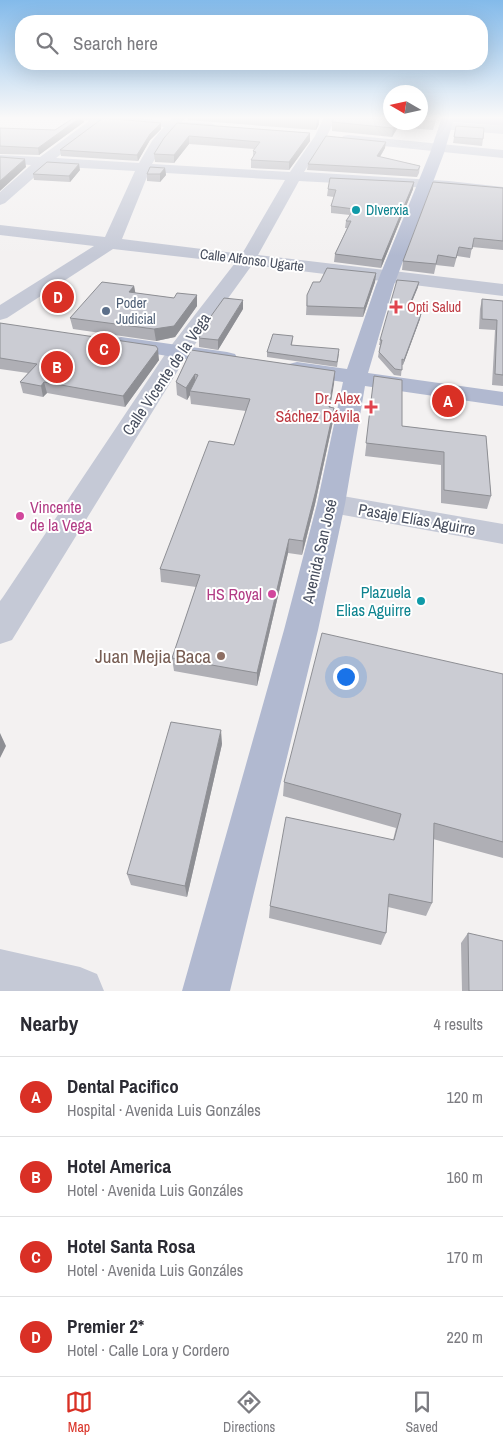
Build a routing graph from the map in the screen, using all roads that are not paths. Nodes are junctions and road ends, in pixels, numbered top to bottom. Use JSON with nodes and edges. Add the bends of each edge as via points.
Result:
{"nodes":[{"id":1,"x":41,"y":163,"type":"edge"},
{"id":2,"x":99,"y":163,"type":"edge"},
{"id":3,"x":146,"y":163,"type":"edge"},
{"id":4,"x":301,"y":163,"type":"edge"},
{"id":5,"x":432,"y":163,"type":"edge"},
{"id":6,"x":472,"y":163,"type":"edge"},
{"id":7,"x":144,"y":166,"type":"junction"},
{"id":8,"x":294,"y":175,"type":"junction"},
{"id":9,"x":425,"y":183,"type":"junction"},
{"id":10,"x":449,"y":185,"type":"junction"},
{"id":11,"x":503,"y":191,"type":"edge"},
{"id":12,"x":0,"y":200,"type":"edge"},
{"id":13,"x":0,"y":230,"type":"edge"},
{"id":14,"x":112,"y":242,"type":"junction"},
{"id":15,"x":247,"y":260,"type":"junction"},
{"id":16,"x":390,"y":275,"type":"junction"},
{"id":17,"x":503,"y":290,"type":"edge"},
{"id":18,"x":0,"y":314,"type":"edge"},
{"id":19,"x":103,"y":341,"type":"edge"},
{"id":20,"x":178,"y":352,"type":"junction"},
{"id":21,"x":244,"y":361,"type":"edge"},
{"id":22,"x":273,"y":366,"type":"edge"},
{"id":23,"x":355,"y":378,"type":"junction"},
{"id":24,"x":503,"y":399,"type":"edge"},
{"id":25,"x":331,"y":504,"type":"junction"},
{"id":26,"x":503,"y":534,"type":"edge"},
{"id":27,"x":5,"y":613,"type":"edge"},
{"id":28,"x":0,"y":973,"type":"edge"},
{"id":29,"x":80,"y":991,"type":"edge"},
{"id":30,"x":206,"y":991,"type":"edge"}],
"edges":[{"from":1,"to":12,"type":"street"},
{"from":2,"to":7,"type":"street"},
{"from":3,"to":7,"type":"street"},
{"from":4,"to":8,"type":"street","name":"Calle Vicente de la Vega"},
{"from":5,"to":9,"type":"main road","name":"Avenida San José"},
{"from":6,"to":10,"type":"street"},
{"from":7,"to":8,"type":"street"},
{"from":7,"to":14,"type":"street"},
{"from":8,"to":9,"type":"street"},
{"from":8,"to":15,"type":"street","name":"Calle Vicente de la Vega"},
{"from":9,"to":10,"type":"street"},
{"from":9,"to":16,"type":"main road","name":"Avenida San José"},
{"from":10,"to":11,"type":"street"},
{"from":13,"to":14,"type":"street","name":"Calle Alfonso Ugarte"},
{"from":14,"to":15,"type":"street","name":"Calle Alfonso Ugarte"},
{"from":14,"to":18,"type":"street"},
{"from":15,"to":16,"type":"street","name":"Calle Alfonso Ugarte"},
{"from":15,"to":20,"type":"street","name":"Calle Vicente de la Vega"},
{"from":16,"to":17,"type":"street","name":"Calle Alfonso Ugarte"},
{"from":16,"to":23,"type":"main road","name":"Avenida San José"},
{"from":19,"to":20,"type":"main road"},
{"from":20,"to":21,"type":"main road"},
{"from":20,"to":27,"type":"street","name":"Calle Vicente de la Vega"},
{"from":22,"to":23,"type":"main road"},
{"from":23,"to":24,"type":"main road"},
{"from":23,"to":25,"type":"main road","name":"Avenida San José"},
{"from":25,"to":26,"type":"street","name":"Pasaje Elías Aguirre"},
{"from":25,"to":30,"type":"main road","name":"Avenida San José","via":[[317,634]]},
{"from":28,"to":29,"type":"street"}]}
